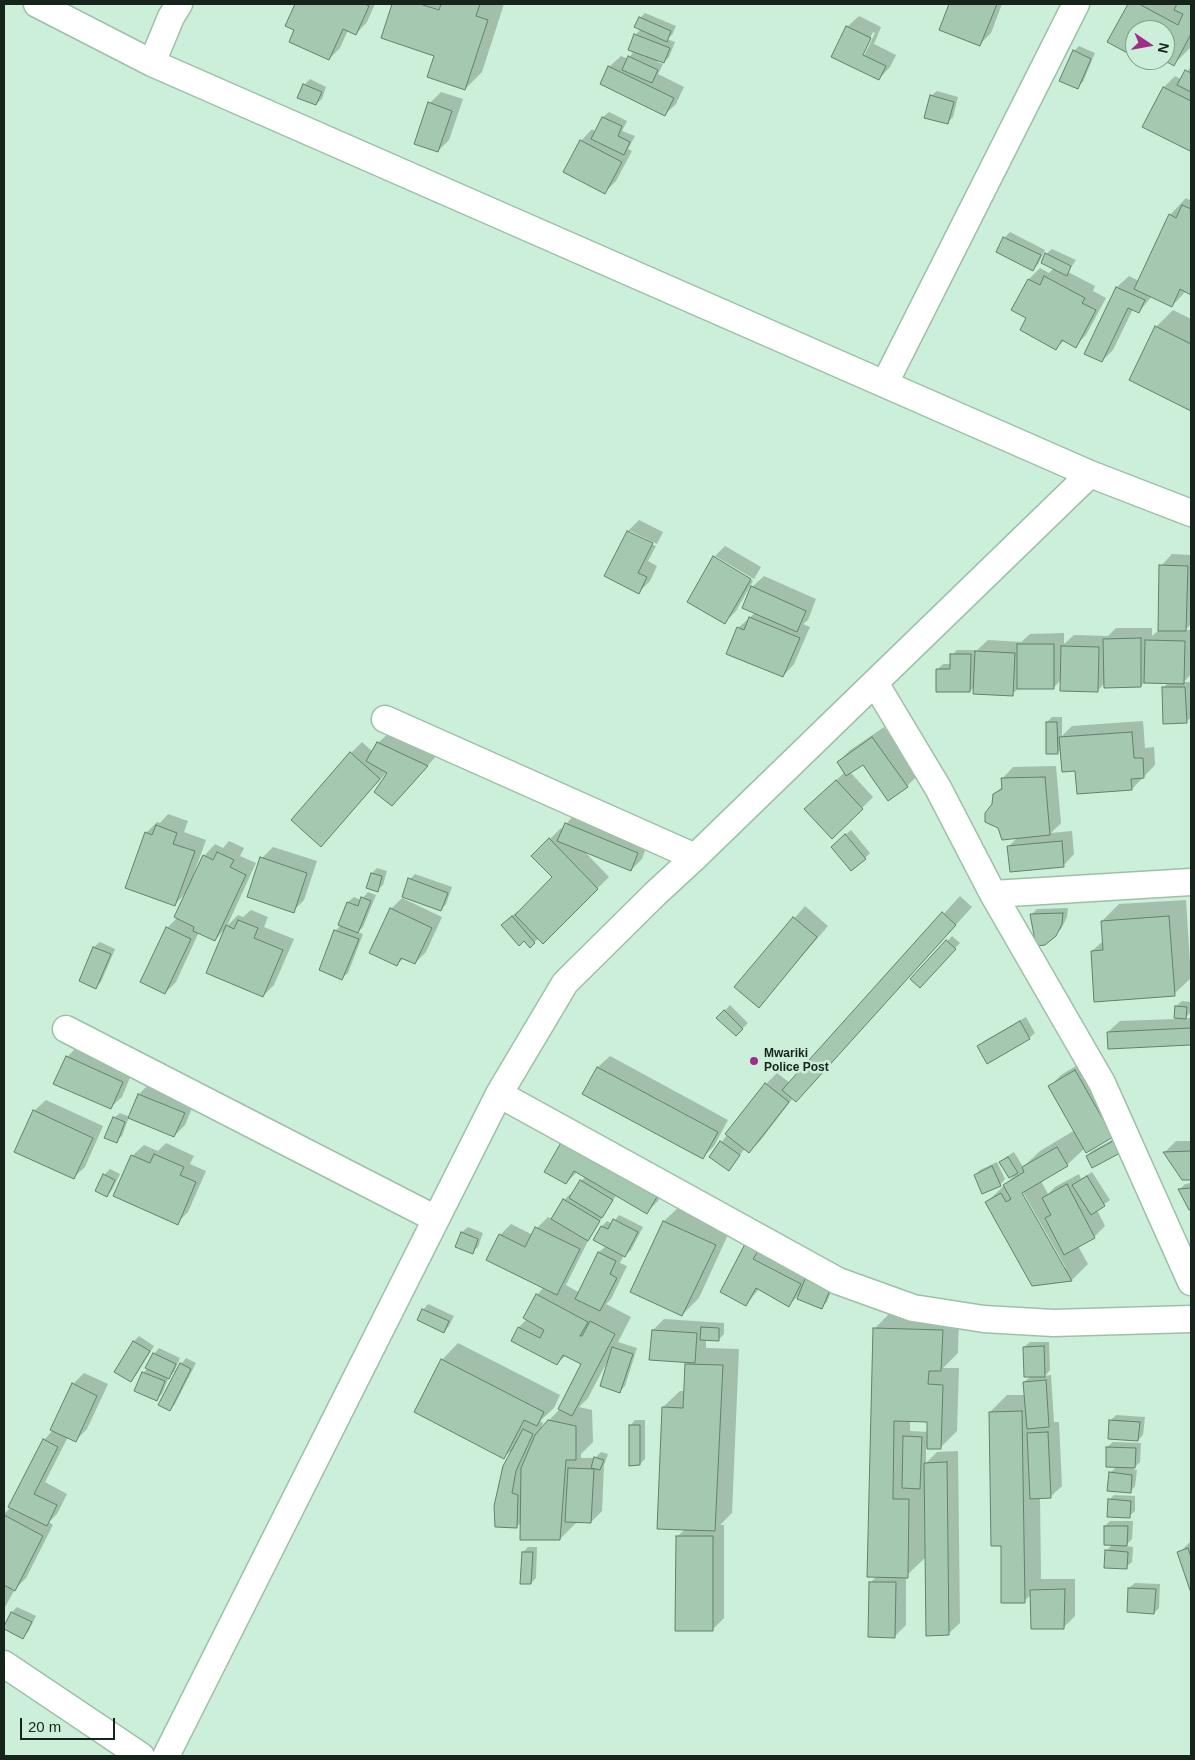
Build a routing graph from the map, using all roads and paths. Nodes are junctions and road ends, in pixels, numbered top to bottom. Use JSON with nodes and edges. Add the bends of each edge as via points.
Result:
{"nodes":[{"id":1,"x":37,"y":4,"type":"edge"},
{"id":2,"x":178,"y":4,"type":"edge"},
{"id":3,"x":1076,"y":4,"type":"edge"},
{"id":4,"x":152,"y":63,"type":"junction"},
{"id":5,"x":884,"y":383,"type":"junction"},
{"id":6,"x":1090,"y":474,"type":"junction"},
{"id":7,"x":1189,"y":506,"type":"edge"},
{"id":8,"x":875,"y":683,"type":"junction"},
{"id":9,"x":385,"y":719,"type":"dead end"},
{"id":10,"x":695,"y":858,"type":"junction"},
{"id":11,"x":1191,"y":882,"type":"edge"},
{"id":12,"x":993,"y":894,"type":"junction"},
{"id":13,"x":66,"y":1029,"type":"dead end"},
{"id":14,"x":499,"y":1094,"type":"junction"},
{"id":15,"x":436,"y":1219,"type":"junction"},
{"id":16,"x":1191,"y":1282,"type":"edge"},
{"id":17,"x":1191,"y":1319,"type":"edge"},
{"id":18,"x":4,"y":1664,"type":"edge"},
{"id":19,"x":141,"y":1756,"type":"edge"},
{"id":20,"x":166,"y":1756,"type":"edge"}],
"edges":[{"from":1,"to":4,"type":"street"},
{"from":2,"to":4,"type":"street"},
{"from":3,"to":5,"type":"street"},
{"from":4,"to":5,"type":"street"},
{"from":5,"to":6,"type":"street"},
{"from":6,"to":7,"type":"street"},
{"from":6,"to":8,"type":"street"},
{"from":8,"to":10,"type":"street"},
{"from":8,"to":12,"type":"street","via":[[938,788]]},
{"from":9,"to":10,"type":"street"},
{"from":10,"to":14,"type":"street","via":[[654,894],[566,983]]},
{"from":11,"to":12,"type":"street"},
{"from":12,"to":16,"type":"street","via":[[1102,1083]]},
{"from":13,"to":15,"type":"street"},
{"from":14,"to":15,"type":"street"},
{"from":14,"to":17,"type":"street","via":[[838,1281],[913,1308],[984,1319],[1053,1324]]},
{"from":15,"to":20,"type":"street"},
{"from":18,"to":19,"type":"street"}]}
